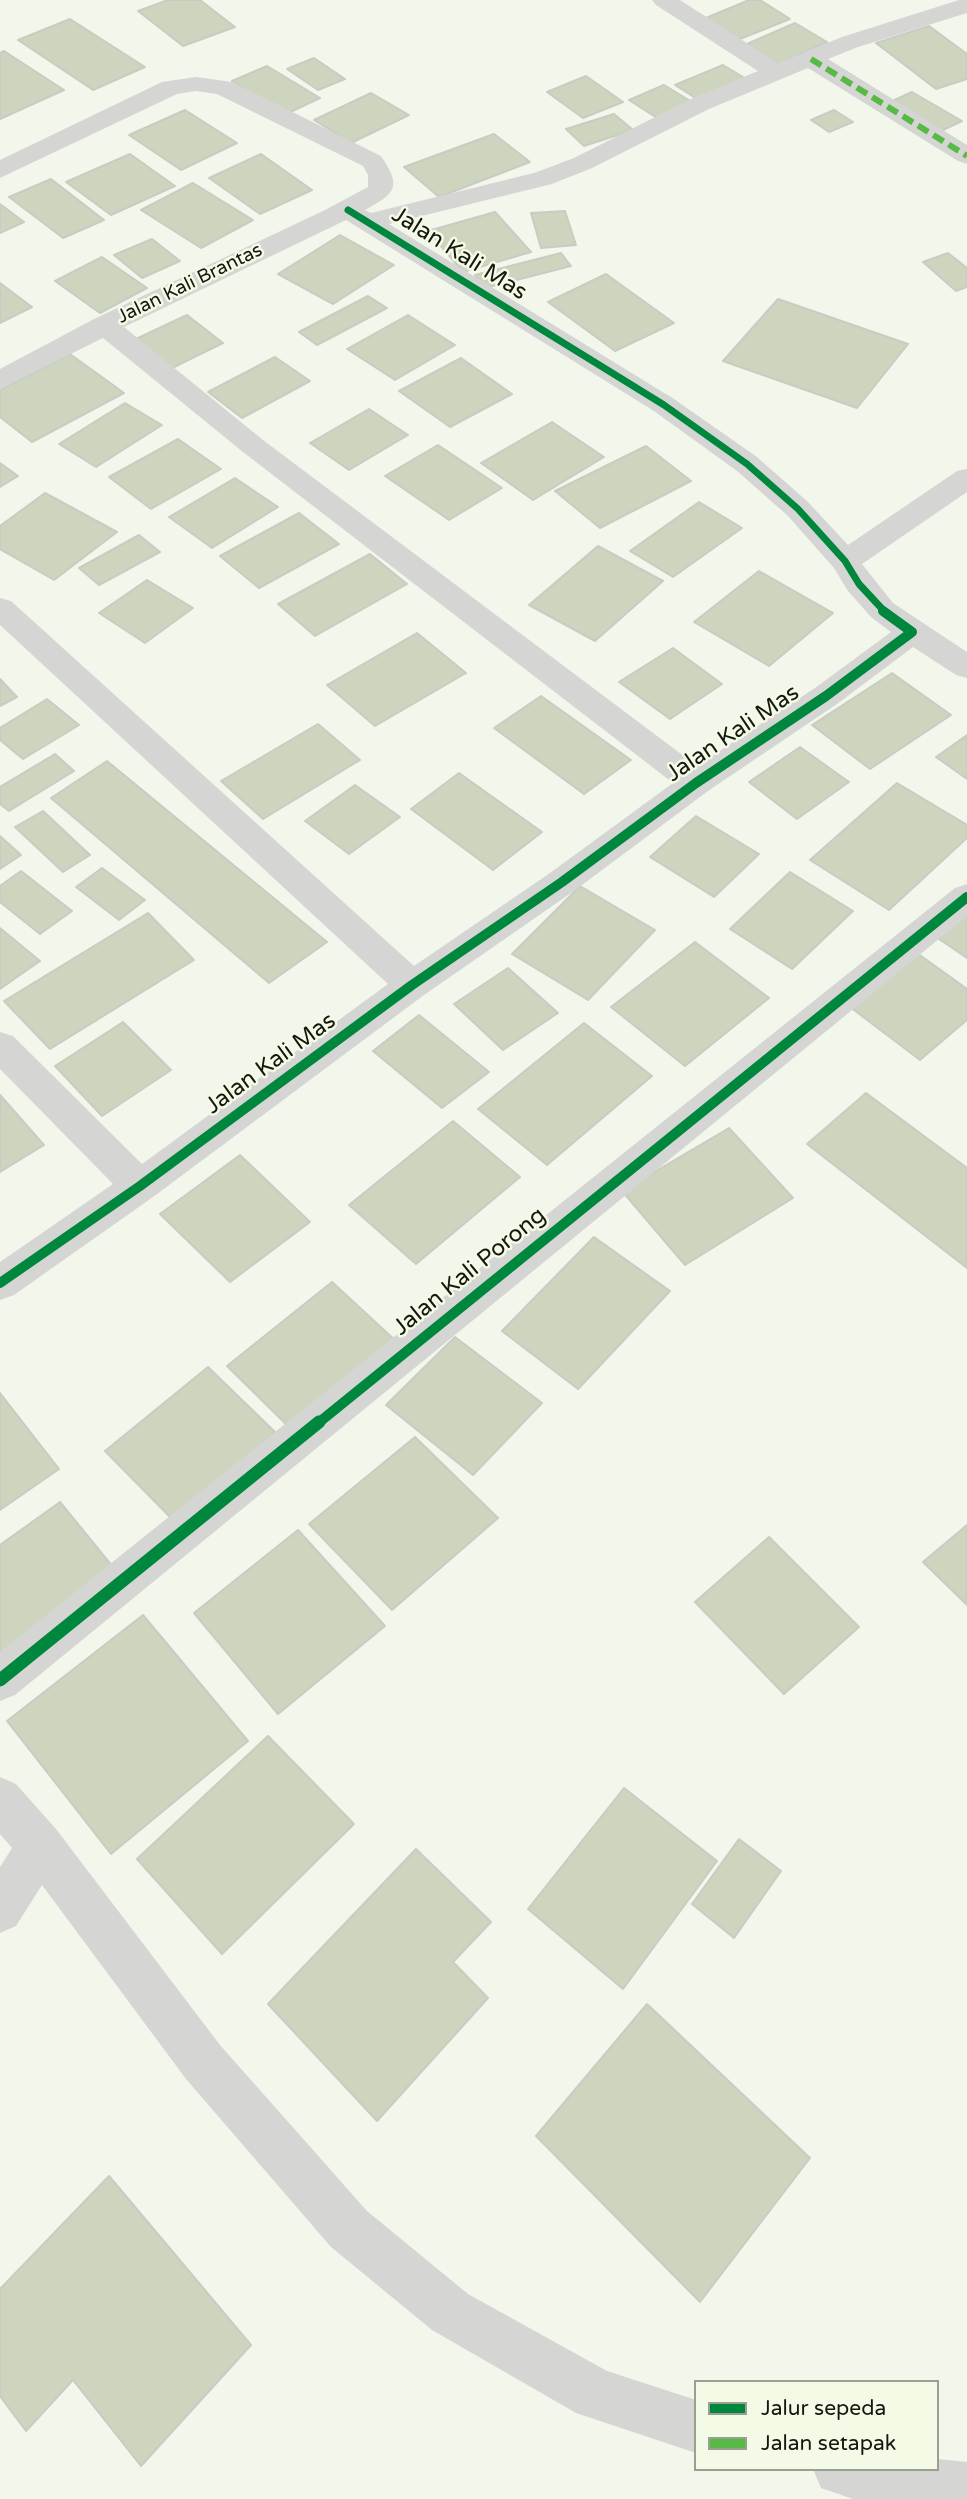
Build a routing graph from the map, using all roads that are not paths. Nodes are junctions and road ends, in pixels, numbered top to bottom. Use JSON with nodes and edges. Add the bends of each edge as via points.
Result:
{"nodes":[{"id":1,"x":664,"y":0,"type":"edge"},
{"id":2,"x":967,"y":5,"type":"edge"},
{"id":3,"x":811,"y":59,"type":"junction"},
{"id":4,"x":776,"y":73,"type":"junction"},
{"id":5,"x":967,"y":156,"type":"edge"},
{"id":6,"x":0,"y":170,"type":"edge"},
{"id":7,"x":357,"y":216,"type":"junction"},
{"id":8,"x":104,"y":326,"type":"junction"},
{"id":9,"x":0,"y":380,"type":"edge"},
{"id":10,"x":967,"y":478,"type":"edge"},
{"id":11,"x":845,"y":561,"type":"junction"},
{"id":12,"x":0,"y":608,"type":"edge"},
{"id":13,"x":912,"y":632,"type":"junction"},
{"id":14,"x":967,"y":667,"type":"edge"},
{"id":15,"x":696,"y":783,"type":"junction"},
{"id":16,"x":967,"y":897,"type":"edge"},
{"id":17,"x":412,"y":985,"type":"junction"},
{"id":18,"x":0,"y":1046,"type":"edge"},
{"id":19,"x":140,"y":1186,"type":"junction"},
{"id":20,"x":0,"y":1283,"type":"edge"},
{"id":21,"x":0,"y":1680,"type":"edge"},
{"id":22,"x":0,"y":1800,"type":"edge"},
{"id":23,"x":40,"y":1845,"type":"junction"},
{"id":24,"x":0,"y":1910,"type":"edge"},
{"id":25,"x":694,"y":2426,"type":"edge"},
{"id":26,"x":848,"y":2471,"type":"edge"},
{"id":27,"x":967,"y":2489,"type":"edge"}],
"edges":[{"from":1,"to":4,"type":"street"},
{"from":2,"to":3,"type":"street"},
{"from":3,"to":4,"type":"street"},
{"from":3,"to":5,"type":"street"},
{"from":4,"to":7,"type":"street","via":[[543,179]]},
{"from":6,"to":7,"type":"street","name":"Jalan Kali Brantas","via":[[171,87],[223,87],[372,161],[382,175],[381,190]]},
{"from":7,"to":8,"type":"street","name":"Jalan Kali Brantas","via":[[295,233]]},
{"from":7,"to":11,"type":"street","name":"Jalan Kali Mas","via":[[674,412],[747,464]]},
{"from":8,"to":9,"type":"street","name":"Jalan Kali Brantas"},
{"from":8,"to":15,"type":"street","via":[[253,446]]},
{"from":10,"to":11,"type":"street"},
{"from":11,"to":13,"type":"street","name":"Jalan Kali Mas","via":[[882,610]]},
{"from":12,"to":17,"type":"street"},
{"from":13,"to":14,"type":"street"},
{"from":13,"to":15,"type":"street","name":"Jalan Kali Mas"},
{"from":15,"to":17,"type":"street","name":"Jalan Kali Mas"},
{"from":16,"to":21,"type":"street","name":"Jalan Kali Porong"},
{"from":17,"to":19,"type":"street","name":"Jalan Kali Mas"},
{"from":18,"to":19,"type":"street"},
{"from":19,"to":20,"type":"street","name":"Jalan Kali Mas"},
{"from":22,"to":23,"type":"street"},
{"from":23,"to":24,"type":"street"},
{"from":23,"to":25,"type":"street","via":[[204,2062],[349,2229],[450,2312],[595,2394]]},
{"from":26,"to":27,"type":"street","via":[[894,2482]]}]}
